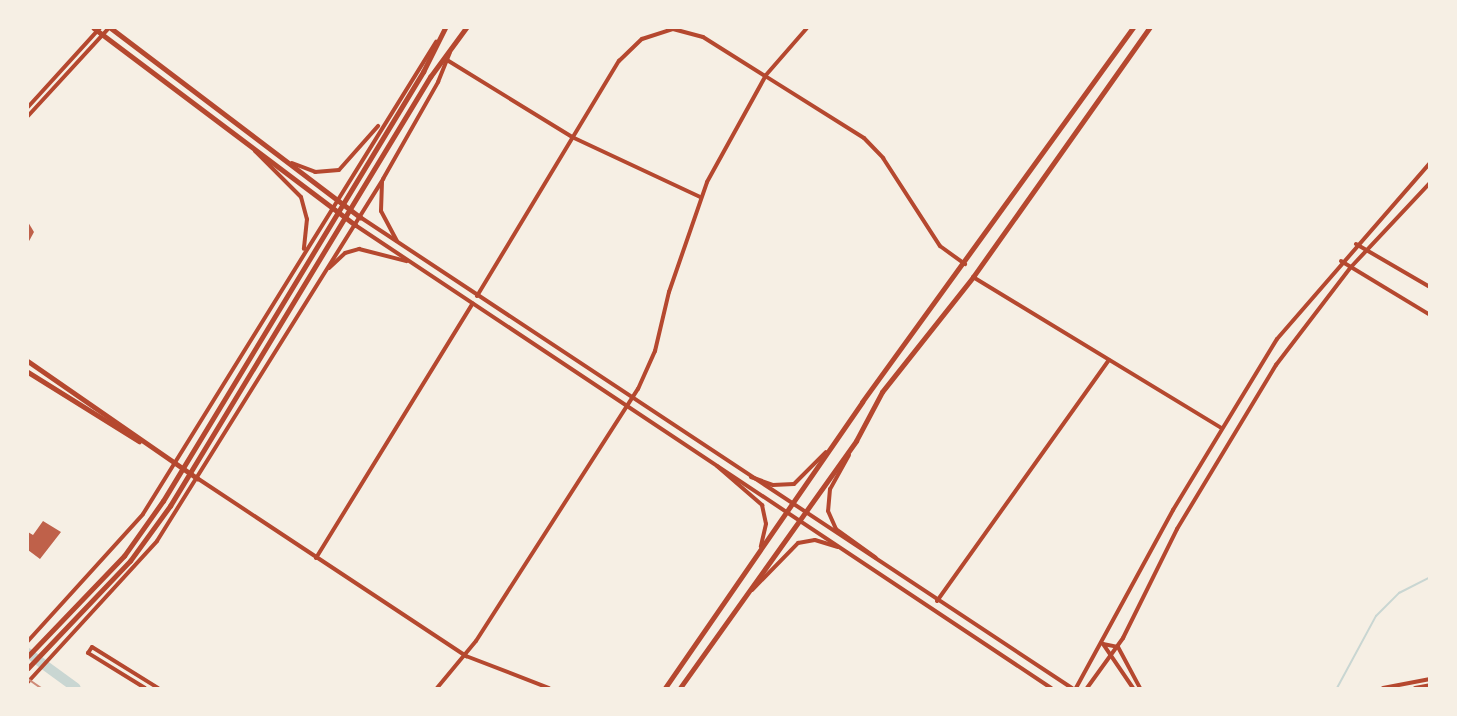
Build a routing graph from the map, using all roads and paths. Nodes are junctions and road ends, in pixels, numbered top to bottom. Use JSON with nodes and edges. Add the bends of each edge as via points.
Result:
{"nodes":[{"id":1,"x":98,"y":28,"type":"edge"},
{"id":2,"x":110,"y":28,"type":"edge"},
{"id":3,"x":445,"y":28,"type":"edge"},
{"id":4,"x":466,"y":28,"type":"edge"},
{"id":5,"x":807,"y":28,"type":"edge"},
{"id":6,"x":1133,"y":28,"type":"edge"},
{"id":7,"x":1149,"y":28,"type":"edge"},
{"id":8,"x":103,"y":34,"type":"junction"},
{"id":9,"x":436,"y":42,"type":"junction"},
{"id":10,"x":450,"y":52,"type":"junction"},
{"id":11,"x":447,"y":60,"type":"junction"},
{"id":12,"x":766,"y":75,"type":"junction"},
{"id":13,"x":28,"y":107,"type":"edge"},
{"id":14,"x":28,"y":116,"type":"edge"},
{"id":15,"x":383,"y":121,"type":"junction"},
{"id":16,"x":572,"y":137,"type":"junction"},
{"id":17,"x":250,"y":146,"type":"junction"},
{"id":18,"x":287,"y":162,"type":"junction"},
{"id":19,"x":1430,"y":163,"type":"edge"},
{"id":20,"x":383,"y":179,"type":"junction"},
{"id":21,"x":1430,"y":183,"type":"edge"},
{"id":22,"x":700,"y":197,"type":"junction"},
{"id":23,"x":335,"y":198,"type":"junction"},
{"id":24,"x":330,"y":207,"type":"junction"},
{"id":25,"x":360,"y":216,"type":"junction"},
{"id":26,"x":355,"y":224,"type":"junction"},
{"id":27,"x":398,"y":243,"type":"junction"},
{"id":28,"x":1356,"y":244,"type":"junction"},
{"id":29,"x":304,"y":250,"type":"junction"},
{"id":30,"x":1365,"y":250,"type":"junction"},
{"id":31,"x":1341,"y":261,"type":"junction"},
{"id":32,"x":965,"y":264,"type":"junction"},
{"id":33,"x":415,"y":265,"type":"junction"},
{"id":34,"x":1351,"y":267,"type":"junction"},
{"id":35,"x":973,"y":278,"type":"junction"},
{"id":36,"x":320,"y":279,"type":"junction"},
{"id":37,"x":1430,"y":287,"type":"edge"},
{"id":38,"x":477,"y":296,"type":"junction"},
{"id":39,"x":473,"y":303,"type":"junction"},
{"id":40,"x":1430,"y":315,"type":"edge"},
{"id":41,"x":1109,"y":360,"type":"junction"},
{"id":42,"x":28,"y":361,"type":"edge"},
{"id":43,"x":28,"y":372,"type":"edge"},
{"id":44,"x":632,"y":400,"type":"junction"},
{"id":45,"x":628,"y":406,"type":"junction"},
{"id":46,"x":1221,"y":428,"type":"junction"},
{"id":47,"x":842,"y":433,"type":"junction"},
{"id":48,"x":856,"y":441,"type":"junction"},
{"id":49,"x":143,"y":442,"type":"junction"},
{"id":50,"x":174,"y":463,"type":"junction"},
{"id":51,"x":716,"y":464,"type":"junction"},
{"id":52,"x":737,"y":470,"type":"junction"},
{"id":53,"x":197,"y":478,"type":"junction"},
{"id":54,"x":794,"y":507,"type":"junction"},
{"id":55,"x":790,"y":513,"type":"junction"},
{"id":56,"x":804,"y":514,"type":"junction"},
{"id":57,"x":800,"y":520,"type":"junction"},
{"id":58,"x":844,"y":549,"type":"junction"},
{"id":59,"x":316,"y":558,"type":"junction"},
{"id":60,"x":752,"y":567,"type":"junction"},
{"id":61,"x":887,"y":568,"type":"junction"},
{"id":62,"x":745,"y":597,"type":"junction"},
{"id":63,"x":937,"y":601,"type":"junction"},
{"id":64,"x":28,"y":641,"type":"edge"},
{"id":65,"x":1103,"y":644,"type":"junction"},
{"id":66,"x":1118,"y":647,"type":"junction"},
{"id":67,"x":1112,"y":654,"type":"junction"},
{"id":68,"x":28,"y":656,"type":"edge"},
{"id":69,"x":466,"y":656,"type":"junction"},
{"id":70,"x":28,"y":668,"type":"edge"},
{"id":71,"x":1430,"y":679,"type":"edge"},
{"id":72,"x":28,"y":682,"type":"edge"},
{"id":73,"x":1430,"y":686,"type":"edge"},
{"id":74,"x":145,"y":688,"type":"edge"},
{"id":75,"x":158,"y":688,"type":"edge"},
{"id":76,"x":437,"y":688,"type":"edge"},
{"id":77,"x":550,"y":688,"type":"edge"},
{"id":78,"x":665,"y":688,"type":"edge"},
{"id":79,"x":680,"y":688,"type":"edge"},
{"id":80,"x":1051,"y":688,"type":"edge"},
{"id":81,"x":1072,"y":688,"type":"edge"},
{"id":82,"x":1076,"y":688,"type":"edge"},
{"id":83,"x":1086,"y":688,"type":"edge"},
{"id":84,"x":1133,"y":688,"type":"edge"},
{"id":85,"x":1140,"y":688,"type":"edge"},
{"id":86,"x":1383,"y":688,"type":"edge"},
{"id":87,"x":1415,"y":688,"type":"edge"}],
"edges":[{"from":1,"to":8,"type":"main road"},
{"from":1,"to":13,"type":"main road"},
{"from":2,"to":8,"type":"main road"},
{"from":2,"to":18,"type":"main road"},
{"from":3,"to":9,"type":"main road"},
{"from":4,"to":10,"type":"main road"},
{"from":5,"to":12,"type":"main road"},
{"from":6,"to":32,"type":"main road"},
{"from":7,"to":35,"type":"main road"},
{"from":8,"to":14,"type":"main road"},
{"from":8,"to":17,"type":"main road"},
{"from":9,"to":15,"type":"main road"},
{"from":9,"to":68,"type":"main road","via":[[392,123],[163,501],[124,556]]},
{"from":10,"to":11,"type":"main road"},
{"from":10,"to":70,"type":"main road","via":[[400,128],[170,506],[130,561]]},
{"from":11,"to":16,"type":"main road"},
{"from":11,"to":20,"type":"main road"},
{"from":12,"to":16,"type":"main road","via":[[698,34],[679,29],[661,32],[628,50]]},
{"from":12,"to":22,"type":"main road"},
{"from":12,"to":32,"type":"main road","via":[[868,141],[940,246]]},
{"from":15,"to":18,"type":"main road","via":[[339,170],[315,172]]},
{"from":15,"to":23,"type":"main road"},
{"from":16,"to":22,"type":"main road"},
{"from":16,"to":38,"type":"main road"},
{"from":17,"to":24,"type":"main road"},
{"from":17,"to":29,"type":"main road","via":[[299,193],[307,219]]},
{"from":18,"to":23,"type":"main road"},
{"from":19,"to":28,"type":"main road"},
{"from":20,"to":25,"type":"main road"},
{"from":20,"to":27,"type":"main road","via":[[381,210]]},
{"from":21,"to":30,"type":"main road"},
{"from":22,"to":44,"type":"main road","via":[[669,292],[655,351]]},
{"from":23,"to":24,"type":"main road"},
{"from":23,"to":25,"type":"main road"},
{"from":24,"to":26,"type":"main road"},
{"from":24,"to":29,"type":"main road"},
{"from":25,"to":26,"type":"main road"},
{"from":25,"to":27,"type":"main road"},
{"from":26,"to":33,"type":"main road"},
{"from":26,"to":36,"type":"main road"},
{"from":27,"to":38,"type":"main road"},
{"from":28,"to":30,"type":"main road"},
{"from":28,"to":31,"type":"main road"},
{"from":29,"to":50,"type":"main road"},
{"from":30,"to":34,"type":"main road"},
{"from":30,"to":37,"type":"main road"},
{"from":31,"to":34,"type":"main road"},
{"from":31,"to":46,"type":"main road","via":[[1277,339]]},
{"from":32,"to":47,"type":"main road"},
{"from":33,"to":36,"type":"main road","via":[[386,253],[359,249],[340,256]]},
{"from":33,"to":39,"type":"main road"},
{"from":34,"to":40,"type":"main road"},
{"from":34,"to":66,"type":"main road","via":[[1250,405],[1177,529]]},
{"from":35,"to":41,"type":"main road"},
{"from":35,"to":48,"type":"main road","via":[[882,392]]},
{"from":36,"to":53,"type":"main road"},
{"from":38,"to":44,"type":"main road"},
{"from":39,"to":45,"type":"main road"},
{"from":39,"to":59,"type":"main road"},
{"from":41,"to":46,"type":"main road"},
{"from":41,"to":63,"type":"main road"},
{"from":42,"to":49,"type":"main road","via":[[125,424]]},
{"from":43,"to":49,"type":"main road","via":[[120,432]]},
{"from":44,"to":45,"type":"main road"},
{"from":44,"to":52,"type":"main road"},
{"from":45,"to":51,"type":"main road"},
{"from":45,"to":69,"type":"main road"},
{"from":46,"to":65,"type":"main road"},
{"from":47,"to":52,"type":"main road","via":[[794,484],[769,484]]},
{"from":47,"to":54,"type":"main road"},
{"from":48,"to":56,"type":"main road"},
{"from":48,"to":61,"type":"main road","via":[[830,489],[828,511],[836,529]]},
{"from":49,"to":50,"type":"main road"},
{"from":50,"to":53,"type":"main road"},
{"from":50,"to":64,"type":"main road","via":[[136,523]]},
{"from":51,"to":55,"type":"main road"},
{"from":51,"to":60,"type":"main road","via":[[721,473],[757,498],[764,512],[765,534]]},
{"from":52,"to":54,"type":"main road"},
{"from":53,"to":59,"type":"main road"},
{"from":53,"to":72,"type":"main road","via":[[157,541]]},
{"from":54,"to":55,"type":"main road"},
{"from":54,"to":56,"type":"main road"},
{"from":55,"to":57,"type":"main road"},
{"from":55,"to":60,"type":"main road"},
{"from":56,"to":57,"type":"main road"},
{"from":56,"to":61,"type":"main road"},
{"from":57,"to":58,"type":"main road"},
{"from":57,"to":62,"type":"main road"},
{"from":58,"to":62,"type":"main road","via":[[819,541],[798,543]]},
{"from":58,"to":80,"type":"main road"},
{"from":59,"to":69,"type":"main road"},
{"from":60,"to":78,"type":"main road"},
{"from":61,"to":63,"type":"main road"},
{"from":62,"to":79,"type":"main road"},
{"from":63,"to":81,"type":"main road"},
{"from":65,"to":66,"type":"main road"},
{"from":65,"to":67,"type":"main road"},
{"from":65,"to":82,"type":"main road"},
{"from":66,"to":67,"type":"main road"},
{"from":66,"to":85,"type":"main road"},
{"from":67,"to":83,"type":"main road"},
{"from":67,"to":84,"type":"main road"},
{"from":69,"to":76,"type":"main road"},
{"from":69,"to":77,"type":"main road"},
{"from":71,"to":86,"type":"main road"},
{"from":73,"to":87,"type":"main road"},
{"from":74,"to":75,"type":"main road","via":[[88,653],[92,647]]}]}
